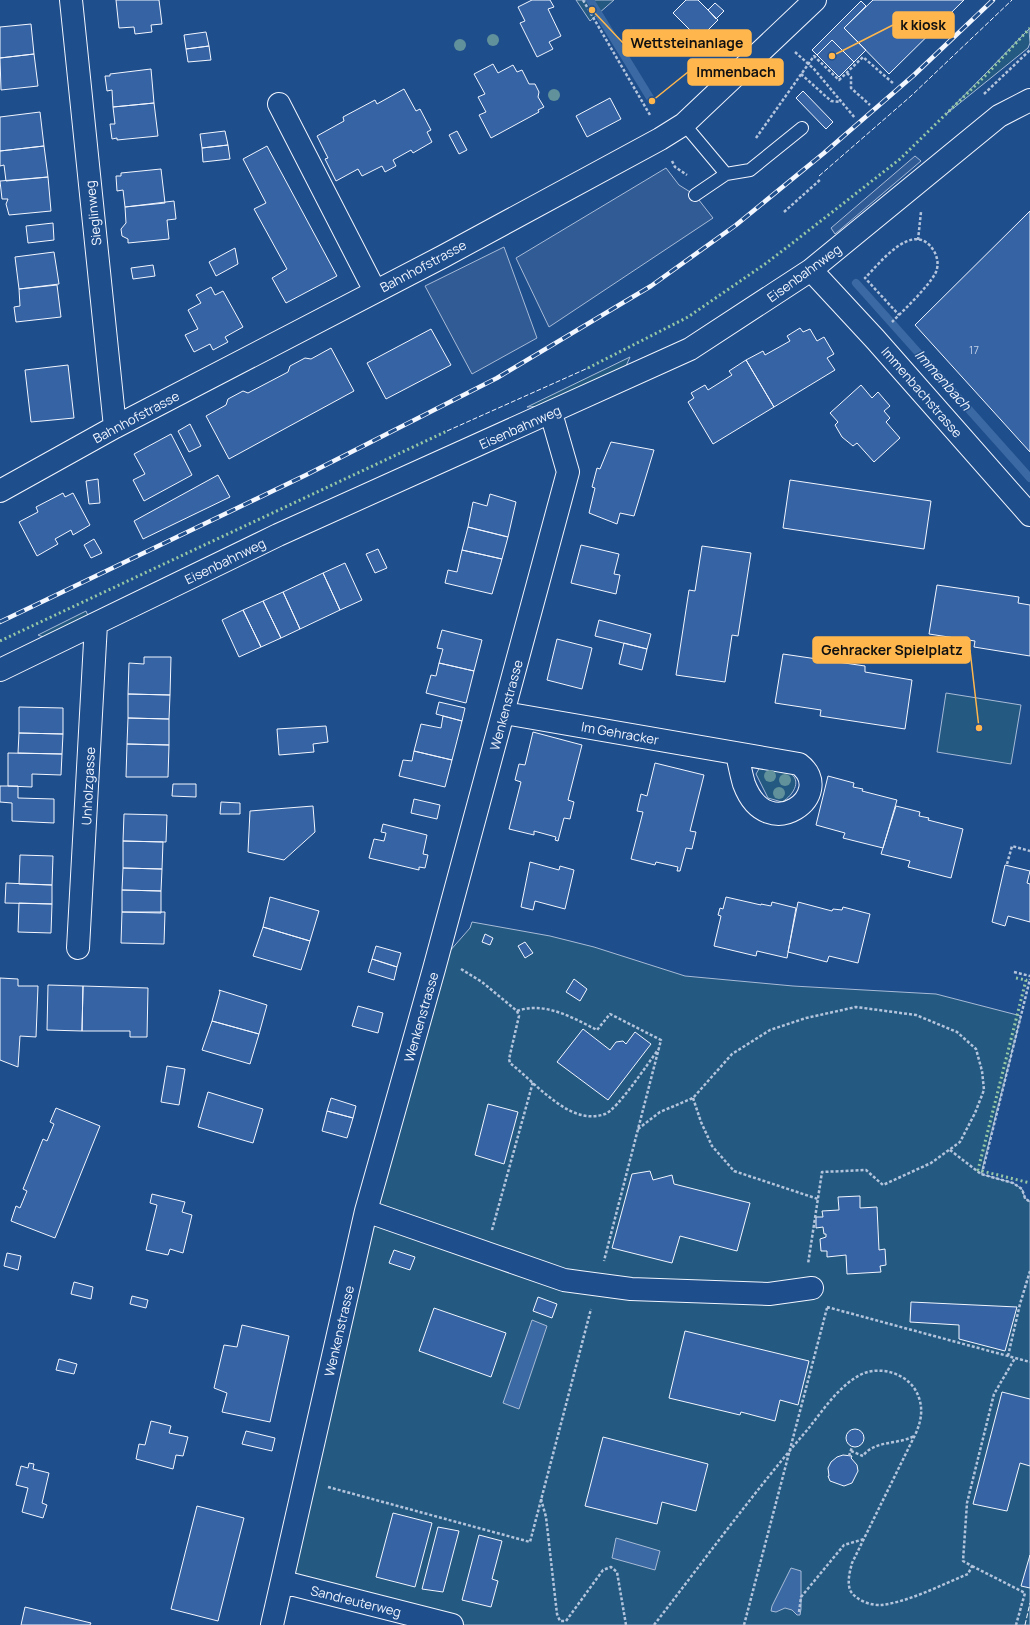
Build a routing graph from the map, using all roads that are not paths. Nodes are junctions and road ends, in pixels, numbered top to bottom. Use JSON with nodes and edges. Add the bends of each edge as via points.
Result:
{"nodes":[{"id":1,"x":71,"y":0,"type":"edge"},
{"id":2,"x":815,"y":0,"type":"edge"},
{"id":3,"x":1030,"y":100,"type":"edge"},
{"id":4,"x":278,"y":104,"type":"dead end"},
{"id":5,"x":684,"y":124,"type":"junction"},
{"id":6,"x":802,"y":128,"type":"dead end"},
{"id":7,"x":726,"y":174,"type":"junction"},
{"id":8,"x":695,"y":195,"type":"dead end"},
{"id":9,"x":811,"y":270,"type":"junction"},
{"id":10,"x":375,"y":291,"type":"junction"},
{"id":11,"x":551,"y":413,"type":"junction"},
{"id":12,"x":115,"y":427,"type":"junction"},
{"id":13,"x":0,"y":491,"type":"edge"},
{"id":14,"x":1030,"y":515,"type":"edge"},
{"id":15,"x":96,"y":624,"type":"junction"},
{"id":16,"x":0,"y":670,"type":"edge"},
{"id":17,"x":504,"y":713,"type":"junction"},
{"id":18,"x":737,"y":754,"type":"dead end"},
{"id":19,"x":78,"y":948,"type":"dead end"},
{"id":20,"x":366,"y":1211,"type":"junction"},
{"id":21,"x":808,"y":1289,"type":"road end"},
{"id":22,"x":283,"y":1582,"type":"junction"},
{"id":23,"x":272,"y":1625,"type":"edge"},
{"id":24,"x":452,"y":1625,"type":"edge"}],
"edges":[{"from":1,"to":12,"type":"street","name":"Sieglinweg"},
{"from":2,"to":5,"type":"street","name":"Bahnhofstrasse"},
{"from":3,"to":9,"type":"street","name":"Eisenbahnweg","via":[[999,116]]},
{"from":4,"to":10,"type":"street"},
{"from":5,"to":7,"type":"lane"},
{"from":5,"to":10,"type":"street","name":"Bahnhofstrasse"},
{"from":6,"to":7,"type":"lane","via":[[750,170]]},
{"from":7,"to":8,"type":"lane"},
{"from":9,"to":11,"type":"street","name":"Eisenbahnweg","via":[[690,349]]},
{"from":9,"to":14,"type":"street","name":"Immenbachstrasse"},
{"from":10,"to":12,"type":"street","name":"Bahnhofstrasse"},
{"from":11,"to":15,"type":"street","name":"Eisenbahnweg","via":[[278,535]]},
{"from":11,"to":17,"type":"street","name":"Wenkenstrasse","via":[[568,472]]},
{"from":12,"to":13,"type":"street","name":"Bahnhofstrasse"},
{"from":15,"to":16,"type":"street","name":"Eisenbahnweg"},
{"from":15,"to":19,"type":"street","name":"Unholzgasse"},
{"from":17,"to":18,"type":"street","name":"Im Gehracker"},
{"from":17,"to":20,"type":"street","name":"Wenkenstrasse"},
{"from":20,"to":21,"type":"street","via":[[564,1280],[631,1289],[769,1294]]},
{"from":20,"to":22,"type":"street","name":"Wenkenstrasse"},
{"from":22,"to":23,"type":"street","name":"Wenkenstrasse"},
{"from":22,"to":24,"type":"street","name":"Sandreuterweg"}]}
